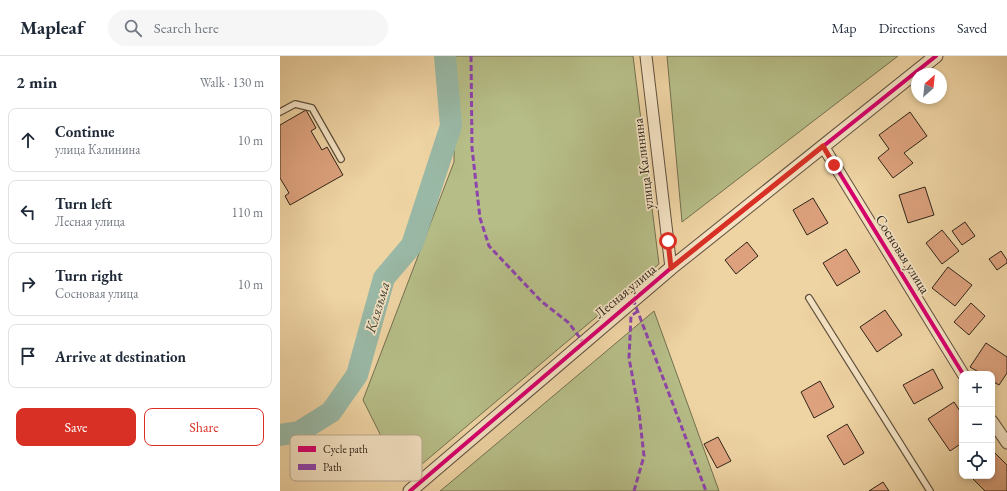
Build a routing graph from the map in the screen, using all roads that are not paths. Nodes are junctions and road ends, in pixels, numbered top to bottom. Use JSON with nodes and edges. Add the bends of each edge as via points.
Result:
{"nodes":[{"id":1,"x":646,"y":56,"type":"edge"},
{"id":2,"x":936,"y":56,"type":"edge"},
{"id":3,"x":280,"y":112,"type":"edge"},
{"id":4,"x":823,"y":146,"type":"junction"},
{"id":5,"x":341,"y":159,"type":"dead end"},
{"id":6,"x":671,"y":268,"type":"junction"},
{"id":7,"x":809,"y":298,"type":"dead end"},
{"id":8,"x":961,"y":371,"type":"edge"},
{"id":9,"x":995,"y":425,"type":"edge"},
{"id":10,"x":1007,"y":443,"type":"edge"},
{"id":11,"x":422,"y":481,"type":"edge"},
{"id":12,"x":422,"y":481,"type":"edge"},
{"id":13,"x":410,"y":491,"type":"edge"},
{"id":14,"x":930,"y":491,"type":"edge"}],
"edges":[{"from":1,"to":6,"type":"street","name":"улица Калинина"},
{"from":2,"to":4,"type":"street","name":"Лесная улица"},
{"from":3,"to":5,"type":"lane","via":[[295,104],[312,108]]},
{"from":4,"to":6,"type":"street","name":"Лесная улица"},
{"from":4,"to":8,"type":"street","name":"Сосновая улица"},
{"from":6,"to":11,"type":"street","name":"Лесная улица"},
{"from":7,"to":14,"type":"lane"},
{"from":9,"to":10,"type":"street"},
{"from":12,"to":13,"type":"street","name":"Лесная улица"}]}
